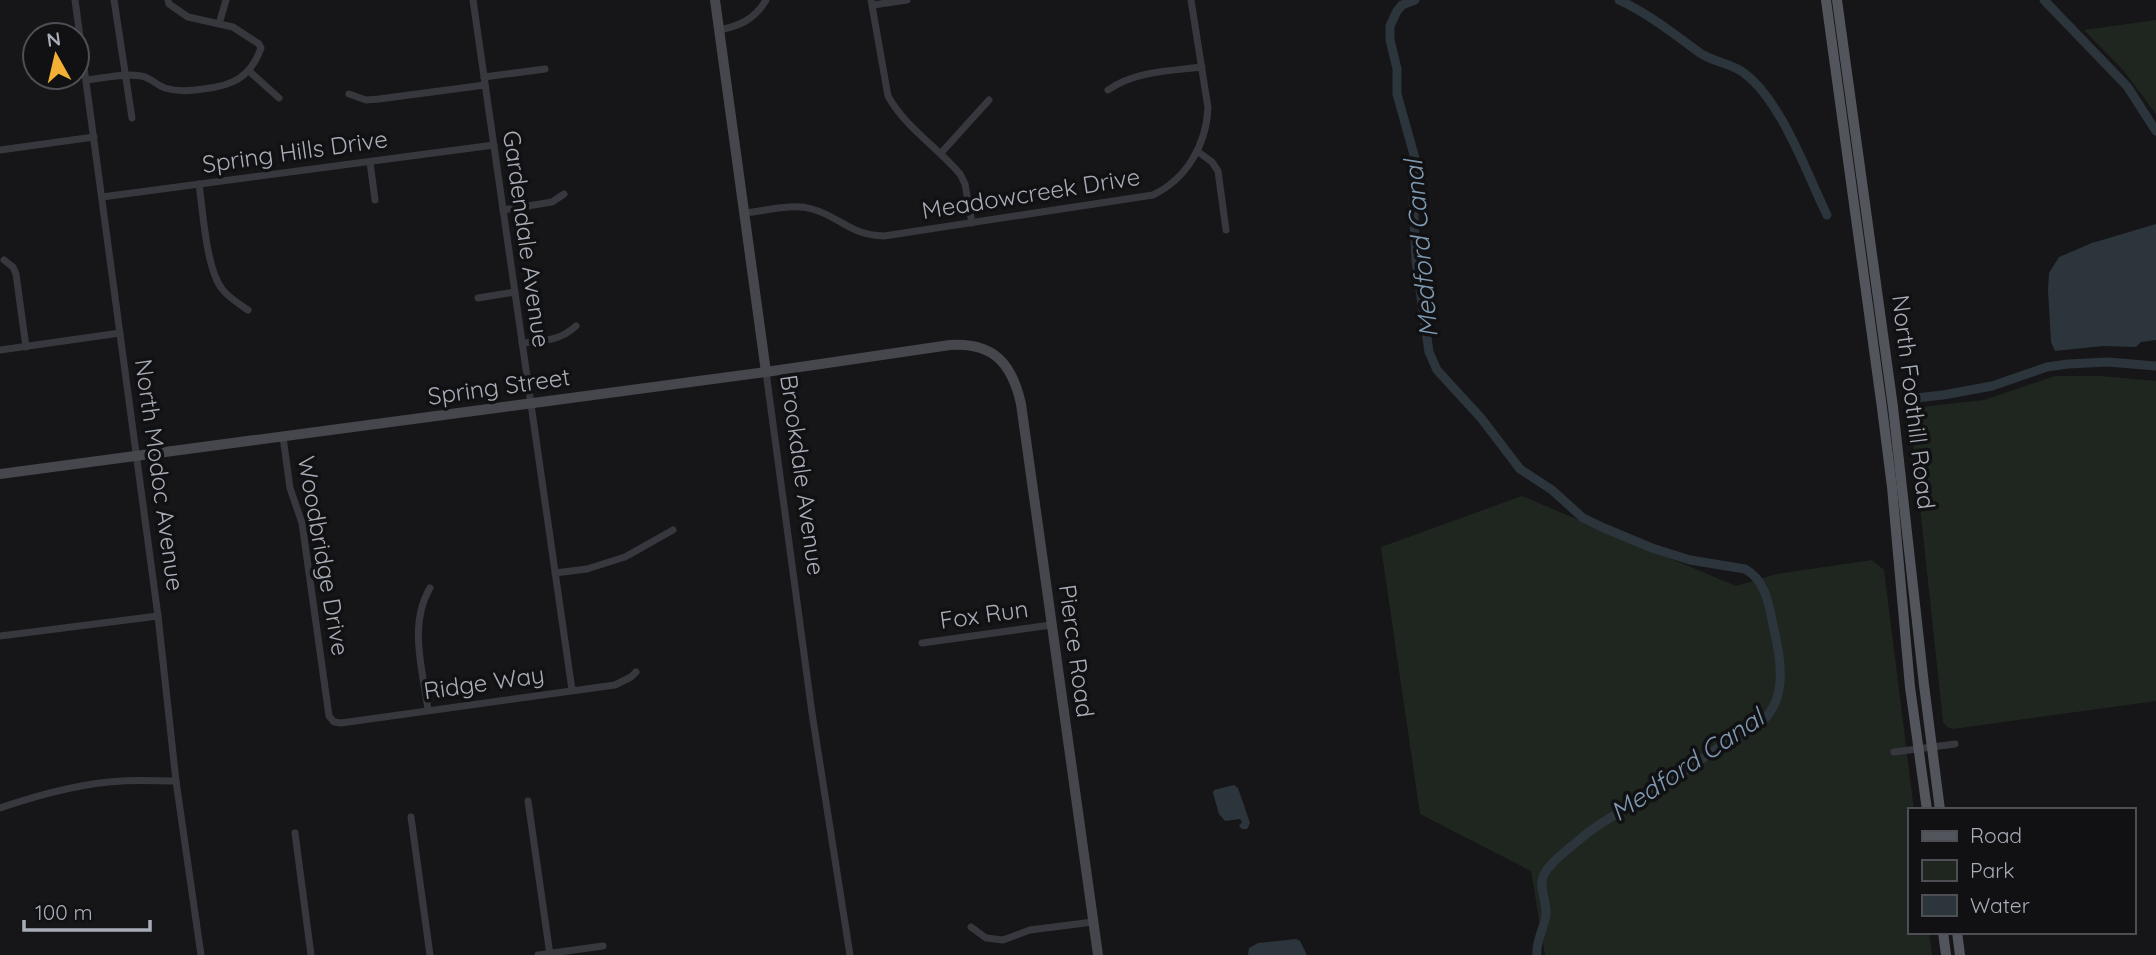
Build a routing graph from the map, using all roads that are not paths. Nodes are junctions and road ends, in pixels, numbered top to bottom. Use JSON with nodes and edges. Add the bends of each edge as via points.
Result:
{"nodes":[{"id":1,"x":75,"y":0,"type":"edge"},
{"id":2,"x":114,"y":0,"type":"edge"},
{"id":3,"x":168,"y":0,"type":"edge"},
{"id":4,"x":226,"y":0,"type":"edge"},
{"id":5,"x":473,"y":0,"type":"edge"},
{"id":6,"x":715,"y":0,"type":"edge"},
{"id":7,"x":766,"y":0,"type":"edge"},
{"id":8,"x":907,"y":0,"type":"edge"},
{"id":9,"x":1191,"y":0,"type":"edge"},
{"id":10,"x":1826,"y":0,"type":"edge"},
{"id":11,"x":1838,"y":0,"type":"edge"},
{"id":12,"x":872,"y":2,"type":"edge"},
{"id":13,"x":78,"y":21,"type":"edge"},
{"id":14,"x":219,"y":24,"type":"junction"},
{"id":15,"x":719,"y":30,"type":"junction"},
{"id":16,"x":1202,"y":67,"type":"junction"},
{"id":17,"x":545,"y":69,"type":"dead end"},
{"id":18,"x":249,"y":71,"type":"junction"},
{"id":19,"x":126,"y":75,"type":"junction"},
{"id":20,"x":91,"y":79,"type":"edge"},
{"id":21,"x":484,"y":81,"type":"junction"},
{"id":22,"x":1108,"y":90,"type":"dead end"},
{"id":23,"x":88,"y":91,"type":"edge"},
{"id":24,"x":349,"y":93,"type":"dead end"},
{"id":25,"x":279,"y":98,"type":"dead end"},
{"id":26,"x":989,"y":100,"type":"dead end"},
{"id":27,"x":132,"y":118,"type":"dead end"},
{"id":28,"x":94,"y":137,"type":"junction"},
{"id":29,"x":494,"y":145,"type":"junction"},
{"id":30,"x":0,"y":150,"type":"edge"},
{"id":31,"x":1197,"y":151,"type":"junction"},
{"id":32,"x":941,"y":153,"type":"junction"},
{"id":33,"x":370,"y":162,"type":"junction"},
{"id":34,"x":199,"y":184,"type":"junction"},
{"id":35,"x":564,"y":194,"type":"dead end"},
{"id":36,"x":102,"y":197,"type":"junction"},
{"id":37,"x":375,"y":200,"type":"dead end"},
{"id":38,"x":503,"y":210,"type":"junction"},
{"id":39,"x":745,"y":213,"type":"junction"},
{"id":40,"x":972,"y":223,"type":"junction"},
{"id":41,"x":1226,"y":230,"type":"dead end"},
{"id":42,"x":4,"y":260,"type":"dead end"},
{"id":43,"x":515,"y":292,"type":"junction"},
{"id":44,"x":478,"y":298,"type":"dead end"},
{"id":45,"x":248,"y":310,"type":"dead end"},
{"id":46,"x":576,"y":326,"type":"dead end"},
{"id":47,"x":120,"y":333,"type":"junction"},
{"id":48,"x":522,"y":344,"type":"junction"},
{"id":49,"x":26,"y":347,"type":"junction"},
{"id":50,"x":0,"y":350,"type":"edge"},
{"id":51,"x":999,"y":358,"type":"joint"},
{"id":52,"x":766,"y":372,"type":"junction"},
{"id":53,"x":530,"y":404,"type":"junction"},
{"id":54,"x":283,"y":437,"type":"junction"},
{"id":55,"x":137,"y":456,"type":"junction"},
{"id":56,"x":0,"y":474,"type":"edge"},
{"id":57,"x":673,"y":530,"type":"dead end"},
{"id":58,"x":555,"y":573,"type":"junction"},
{"id":59,"x":430,"y":588,"type":"dead end"},
{"id":60,"x":159,"y":616,"type":"junction"},
{"id":61,"x":1052,"y":625,"type":"junction"},
{"id":62,"x":0,"y":636,"type":"edge"},
{"id":63,"x":922,"y":643,"type":"dead end"},
{"id":64,"x":636,"y":672,"type":"dead end"},
{"id":65,"x":572,"y":690,"type":"junction"},
{"id":66,"x":428,"y":710,"type":"junction"},
{"id":67,"x":334,"y":722,"type":"joint"},
{"id":68,"x":1955,"y":744,"type":"dead end"},
{"id":69,"x":1932,"y":747,"type":"junction"},
{"id":70,"x":1918,"y":749,"type":"junction"},
{"id":71,"x":1894,"y":752,"type":"dead end"},
{"id":72,"x":176,"y":781,"type":"junction"},
{"id":73,"x":528,"y":801,"type":"dead end"},
{"id":74,"x":0,"y":808,"type":"edge"},
{"id":75,"x":1927,"y":808,"type":"edge"},
{"id":76,"x":1940,"y":808,"type":"edge"},
{"id":77,"x":411,"y":817,"type":"dead end"},
{"id":78,"x":295,"y":832,"type":"dead end"},
{"id":79,"x":1093,"y":922,"type":"junction"},
{"id":80,"x":971,"y":927,"type":"dead end"},
{"id":81,"x":1943,"y":934,"type":"edge"},
{"id":82,"x":1957,"y":934,"type":"edge"},
{"id":83,"x":603,"y":946,"type":"dead end"},
{"id":84,"x":550,"y":954,"type":"edge"},
{"id":85,"x":201,"y":955,"type":"edge"},
{"id":86,"x":311,"y":955,"type":"edge"},
{"id":87,"x":430,"y":955,"type":"edge"},
{"id":88,"x":538,"y":955,"type":"edge"},
{"id":89,"x":849,"y":955,"type":"edge"},
{"id":90,"x":1098,"y":955,"type":"edge"},
{"id":91,"x":1946,"y":955,"type":"edge"},
{"id":92,"x":1960,"y":955,"type":"edge"}],
"edges":[{"from":1,"to":13,"type":"street","name":"North Modoc Avenue"},
{"from":2,"to":19,"type":"street"},
{"from":3,"to":14,"type":"street","via":[[188,17]]},
{"from":4,"to":14,"type":"street"},
{"from":5,"to":21,"type":"street","name":"Gardendale Avenue"},
{"from":6,"to":15,"type":"street","name":"Brookdale Avenue"},
{"from":7,"to":15,"type":"street","via":[[744,23]]},
{"from":8,"to":12,"type":"street"},
{"from":9,"to":16,"type":"street","name":"Meadowcreek Drive"},
{"from":10,"to":70,"type":"main road","name":"North Foothill Road","via":[[1882,408]]},
{"from":11,"to":69,"type":"main road","name":"North Foothill Road","via":[[1893,407]]},
{"from":12,"to":32,"type":"street","via":[[888,96],[906,121]]},
{"from":14,"to":18,"type":"street","via":[[233,27],[259,44]]},
{"from":15,"to":39,"type":"street","name":"Brookdale Avenue"},
{"from":16,"to":22,"type":"street","via":[[1138,76]]},
{"from":16,"to":31,"type":"street","name":"Meadowcreek Drive","via":[[1208,108]]},
{"from":17,"to":21,"type":"street"},
{"from":18,"to":19,"type":"street","via":[[228,86],[182,92],[144,76]]},
{"from":18,"to":25,"type":"street"},
{"from":19,"to":20,"type":"street"},
{"from":19,"to":27,"type":"street"},
{"from":21,"to":24,"type":"street","via":[[379,99],[366,100]]},
{"from":21,"to":29,"type":"street","name":"Gardendale Avenue"},
{"from":23,"to":28,"type":"street","name":"North Modoc Avenue"},
{"from":26,"to":32,"type":"street"},
{"from":28,"to":30,"type":"street"},
{"from":28,"to":36,"type":"street","name":"North Modoc Avenue"},
{"from":29,"to":33,"type":"street","name":"Spring Hills Drive"},
{"from":29,"to":38,"type":"street","name":"Gardendale Avenue"},
{"from":31,"to":40,"type":"street","name":"Meadowcreek Drive","via":[[1178,179],[1153,195]]},
{"from":31,"to":41,"type":"street","via":[[1217,172]]},
{"from":32,"to":40,"type":"street","via":[[965,184]]},
{"from":33,"to":34,"type":"street","name":"Spring Hills Drive"},
{"from":33,"to":37,"type":"street"},
{"from":34,"to":36,"type":"street","name":"Spring Hills Drive"},
{"from":34,"to":45,"type":"street","via":[[215,275],[226,294]]},
{"from":35,"to":38,"type":"street","via":[[552,202]]},
{"from":36,"to":47,"type":"street","name":"North Modoc Avenue"},
{"from":38,"to":43,"type":"street","name":"Gardendale Avenue"},
{"from":39,"to":40,"type":"street","name":"Meadowcreek Drive","via":[[805,208],[873,236]]},
{"from":39,"to":52,"type":"street","name":"Brookdale Avenue"},
{"from":42,"to":49,"type":"street","via":[[16,274]]},
{"from":43,"to":44,"type":"street"},
{"from":43,"to":48,"type":"street","name":"Gardendale Avenue"},
{"from":46,"to":48,"type":"street","via":[[558,338]]},
{"from":47,"to":49,"type":"street"},
{"from":47,"to":55,"type":"street","name":"North Modoc Avenue"},
{"from":48,"to":53,"type":"street","name":"Gardendale Avenue"},
{"from":49,"to":50,"type":"street"},
{"from":51,"to":52,"type":"street","name":"Spring Street","via":[[982,348],[961,344]]},
{"from":51,"to":61,"type":"street","name":"Pierce Road","via":[[1014,378],[1021,404]]},
{"from":52,"to":53,"type":"street","name":"Spring Street"},
{"from":52,"to":89,"type":"street","name":"Brookdale Avenue"},
{"from":53,"to":54,"type":"street","name":"Spring Street"},
{"from":53,"to":58,"type":"street","name":"Gardendale Avenue"},
{"from":54,"to":55,"type":"street","name":"Spring Street"},
{"from":54,"to":67,"type":"street","name":"Woodbridge Drive","via":[[290,488],[302,523],[329,716]]},
{"from":55,"to":56,"type":"street","name":"Spring Street"},
{"from":55,"to":60,"type":"street","name":"North Modoc Avenue"},
{"from":57,"to":58,"type":"street","via":[[625,557]]},
{"from":58,"to":65,"type":"street","name":"Gardendale Avenue"},
{"from":59,"to":66,"type":"street","via":[[418,618]]},
{"from":60,"to":62,"type":"street"},
{"from":60,"to":72,"type":"street","name":"North Modoc Avenue"},
{"from":61,"to":63,"type":"street","name":"Fox Run"},
{"from":61,"to":79,"type":"street","name":"Pierce Road"},
{"from":64,"to":65,"type":"street","name":"Ridge Way","via":[[615,685]]},
{"from":65,"to":66,"type":"street","name":"Ridge Way"},
{"from":66,"to":67,"type":"street","name":"Ridge Way"},
{"from":68,"to":69,"type":"street"},
{"from":69,"to":70,"type":"street"},
{"from":69,"to":76,"type":"main road","name":"North Foothill Road"},
{"from":70,"to":71,"type":"street"},
{"from":70,"to":75,"type":"main road","name":"North Foothill Road"},
{"from":72,"to":74,"type":"street","via":[[101,783]]},
{"from":72,"to":85,"type":"street","name":"North Modoc Avenue"},
{"from":73,"to":84,"type":"street"},
{"from":77,"to":87,"type":"street"},
{"from":78,"to":86,"type":"street"},
{"from":79,"to":80,"type":"street","via":[[1030,930],[1003,940],[986,938]]},
{"from":79,"to":90,"type":"street","name":"Pierce Road"},
{"from":81,"to":91,"type":"main road"},
{"from":82,"to":92,"type":"main road"},
{"from":83,"to":84,"type":"street"},
{"from":84,"to":88,"type":"street"}]}
